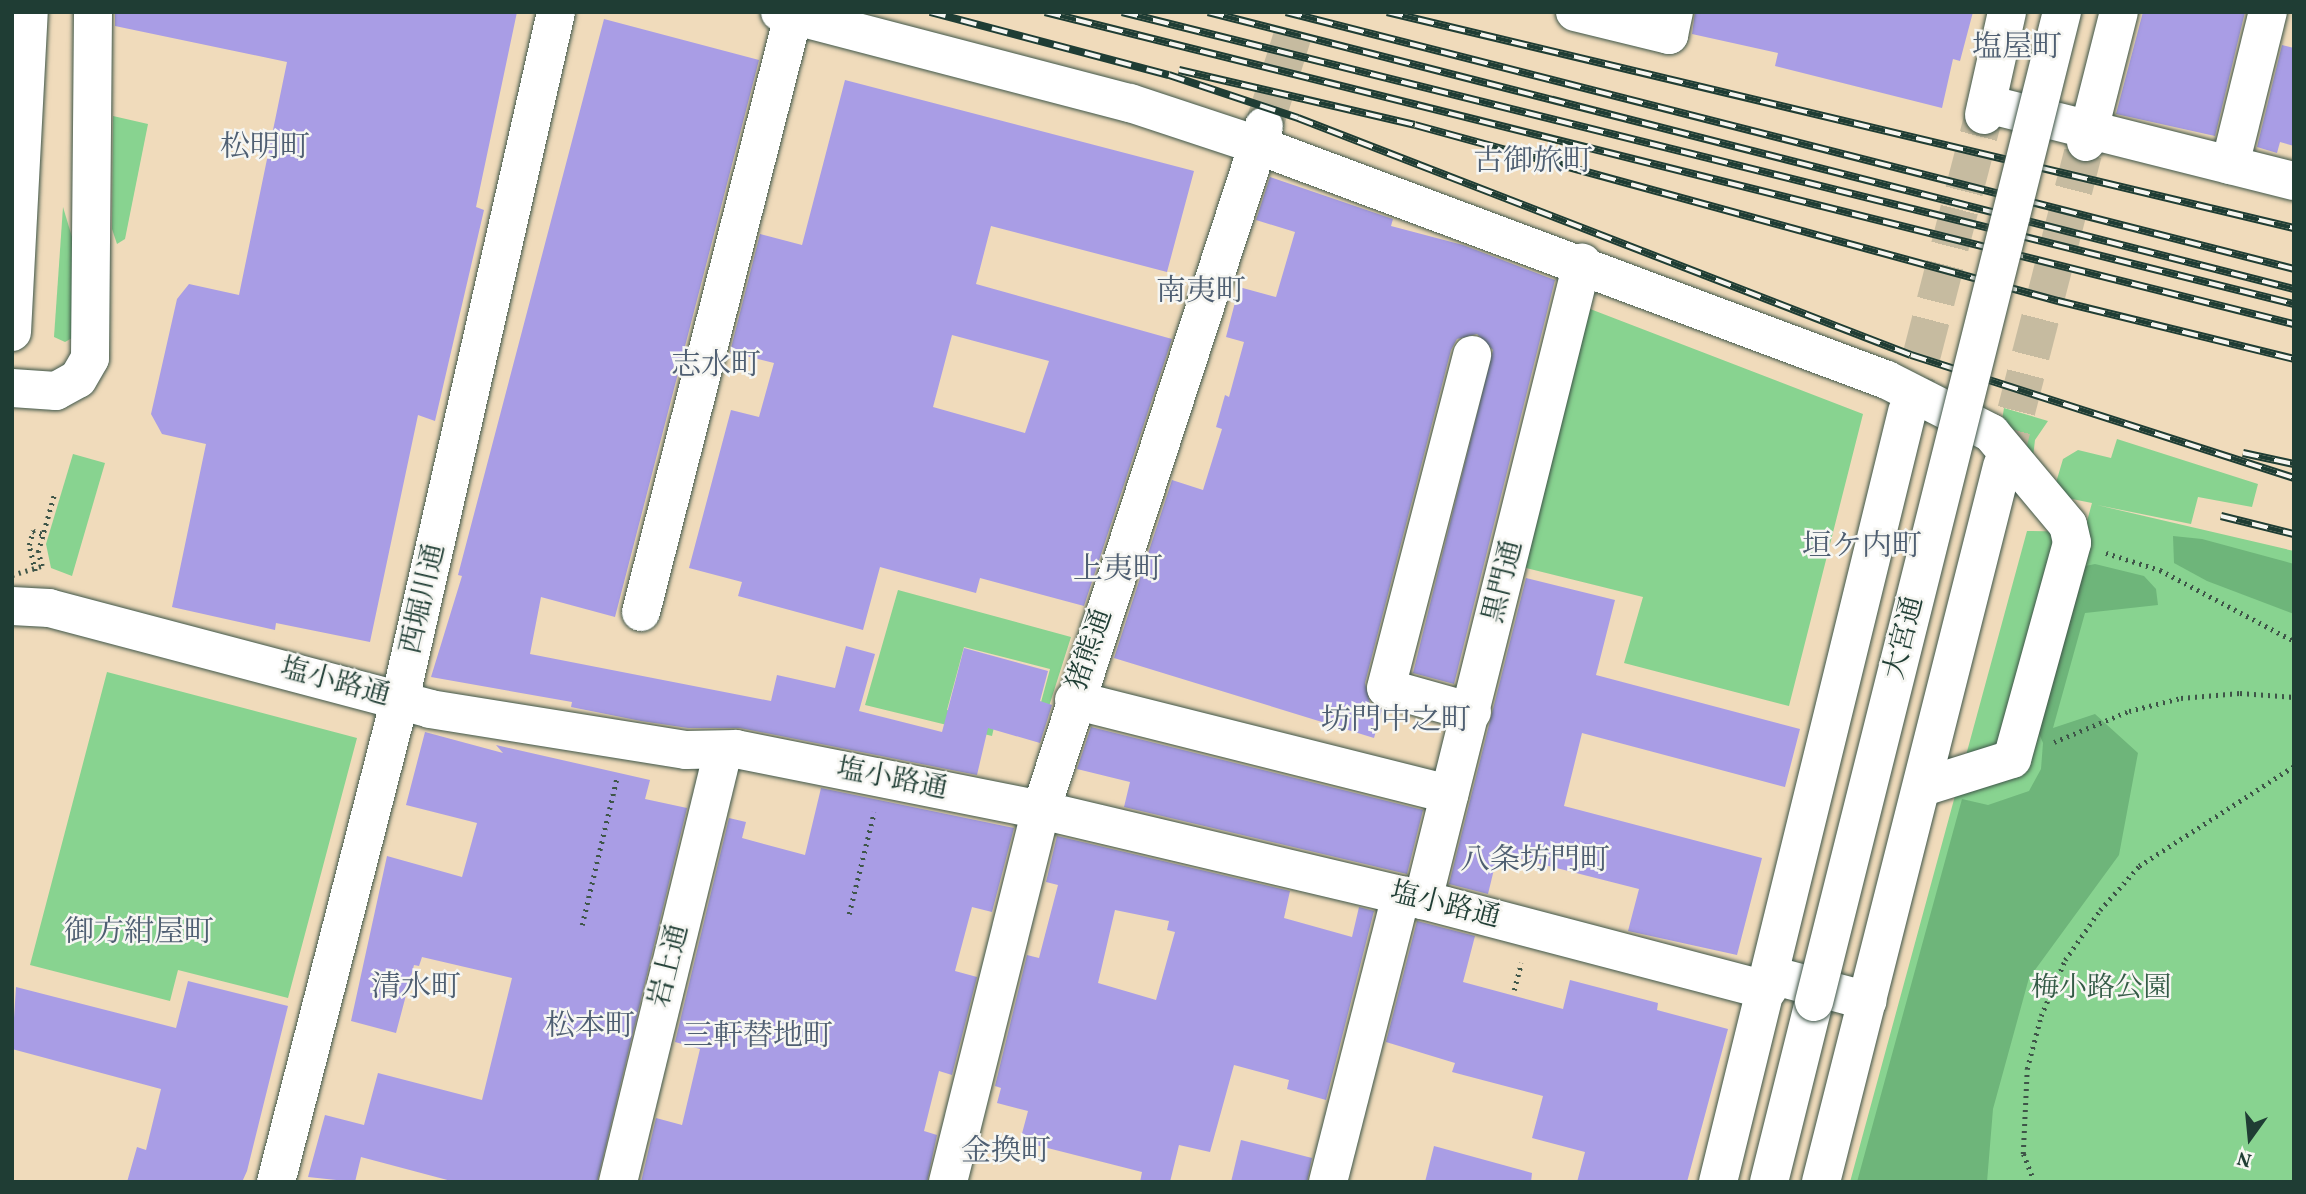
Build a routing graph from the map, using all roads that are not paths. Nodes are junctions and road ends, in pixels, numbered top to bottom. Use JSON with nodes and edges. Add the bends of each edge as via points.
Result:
{"nodes":[{"id":1,"x":29,"y":12,"type":"edge"},
{"id":2,"x":93,"y":12,"type":"edge"},
{"id":3,"x":556,"y":12,"type":"edge"},
{"id":4,"x":1575,"y":12,"type":"edge"},
{"id":5,"x":1674,"y":12,"type":"edge"},
{"id":6,"x":2007,"y":12,"type":"edge"},
{"id":7,"x":2062,"y":12,"type":"edge"},
{"id":8,"x":2119,"y":12,"type":"edge"},
{"id":9,"x":2268,"y":12,"type":"edge"},
{"id":10,"x":787,"y":14,"type":"edge"},
{"id":11,"x":1260,"y":136,"type":"junction"},
{"id":12,"x":2087,"y":136,"type":"junction"},
{"id":13,"x":2230,"y":165,"type":"junction"},
{"id":14,"x":2294,"y":181,"type":"edge"},
{"id":15,"x":1582,"y":263,"type":"junction"},
{"id":16,"x":12,"y":332,"type":"edge"},
{"id":17,"x":1472,"y":355,"type":"dead end"},
{"id":18,"x":12,"y":388,"type":"edge"},
{"id":19,"x":1907,"y":412,"type":"tunnel mouth"},
{"id":20,"x":2002,"y":466,"type":"tunnel mouth"},
{"id":21,"x":12,"y":606,"type":"edge"},
{"id":22,"x":641,"y":612,"type":"dead end"},
{"id":23,"x":400,"y":700,"type":"junction"},
{"id":24,"x":1073,"y":701,"type":"junction"},
{"id":25,"x":1472,"y":712,"type":"junction"},
{"id":26,"x":723,"y":751,"type":"junction"},
{"id":27,"x":1923,"y":787,"type":"junction"},
{"id":28,"x":1449,"y":794,"type":"junction"},
{"id":29,"x":1041,"y":810,"type":"junction"},
{"id":30,"x":1412,"y":897,"type":"junction"},
{"id":31,"x":1769,"y":982,"type":"junction"},
{"id":32,"x":1868,"y":1001,"type":"junction"},
{"id":33,"x":276,"y":1182,"type":"edge"},
{"id":34,"x":618,"y":1182,"type":"edge"},
{"id":35,"x":948,"y":1182,"type":"edge"},
{"id":36,"x":1328,"y":1182,"type":"edge"},
{"id":37,"x":1718,"y":1182,"type":"edge"},
{"id":38,"x":1769,"y":1182,"type":"edge"},
{"id":39,"x":1821,"y":1182,"type":"edge"}],
"edges":[{"from":1,"to":16,"type":"main road"},
{"from":2,"to":18,"type":"main road","via":[[90,358],[78,379],[56,391]]},
{"from":3,"to":23,"type":"main road","name":"西堀川通"},
{"from":4,"to":5,"type":"main road","via":[[1669,35]]},
{"from":6,"to":12,"type":"main road","via":[[1985,110]]},
{"from":7,"to":38,"type":"main road","name":"大宮通","bridge":true},
{"from":8,"to":12,"type":"main road"},
{"from":9,"to":13,"type":"main road"},
{"from":10,"to":11,"type":"main road"},
{"from":10,"to":22,"type":"main road"},
{"from":11,"to":15,"type":"main road"},
{"from":11,"to":24,"type":"main road","name":"猪熊通","via":[[1155,467]]},
{"from":12,"to":13,"type":"main road"},
{"from":13,"to":14,"type":"main road"},
{"from":15,"to":25,"type":"main road","name":"黒門通"},
{"from":15,"to":27,"type":"main road","via":[[1887,380],[1992,433],[2068,525],[2072,543],[2012,759]]},
{"from":17,"to":25,"type":"main road","via":[[1386,688]]},
{"from":19,"to":31,"type":"main road"},
{"from":20,"to":27,"type":"main road"},
{"from":21,"to":23,"type":"main road","name":"塩小路通","via":[[49,608]]},
{"from":23,"to":26,"type":"main road","name":"塩小路通","via":[[430,709],[686,750]]},
{"from":23,"to":33,"type":"main road","name":"西堀川通"},
{"from":24,"to":28,"type":"main road"},
{"from":24,"to":29,"type":"main road","name":"猪熊通"},
{"from":25,"to":28,"type":"main road","name":"黒門通"},
{"from":26,"to":29,"type":"main road","name":"塩小路通","via":[[736,749]]},
{"from":26,"to":34,"type":"main road","name":"岩上通"},
{"from":27,"to":32,"type":"main road"},
{"from":28,"to":30,"type":"main road","name":"黒門通"},
{"from":29,"to":30,"type":"main road","name":"塩小路通"},
{"from":29,"to":35,"type":"main road","name":"猪熊通"},
{"from":30,"to":31,"type":"main road","name":"塩小路通"},
{"from":30,"to":36,"type":"main road","name":"黒門通"},
{"from":31,"to":32,"type":"main road","name":"塩小路通"},
{"from":31,"to":37,"type":"main road"},
{"from":32,"to":39,"type":"main road"}]}
